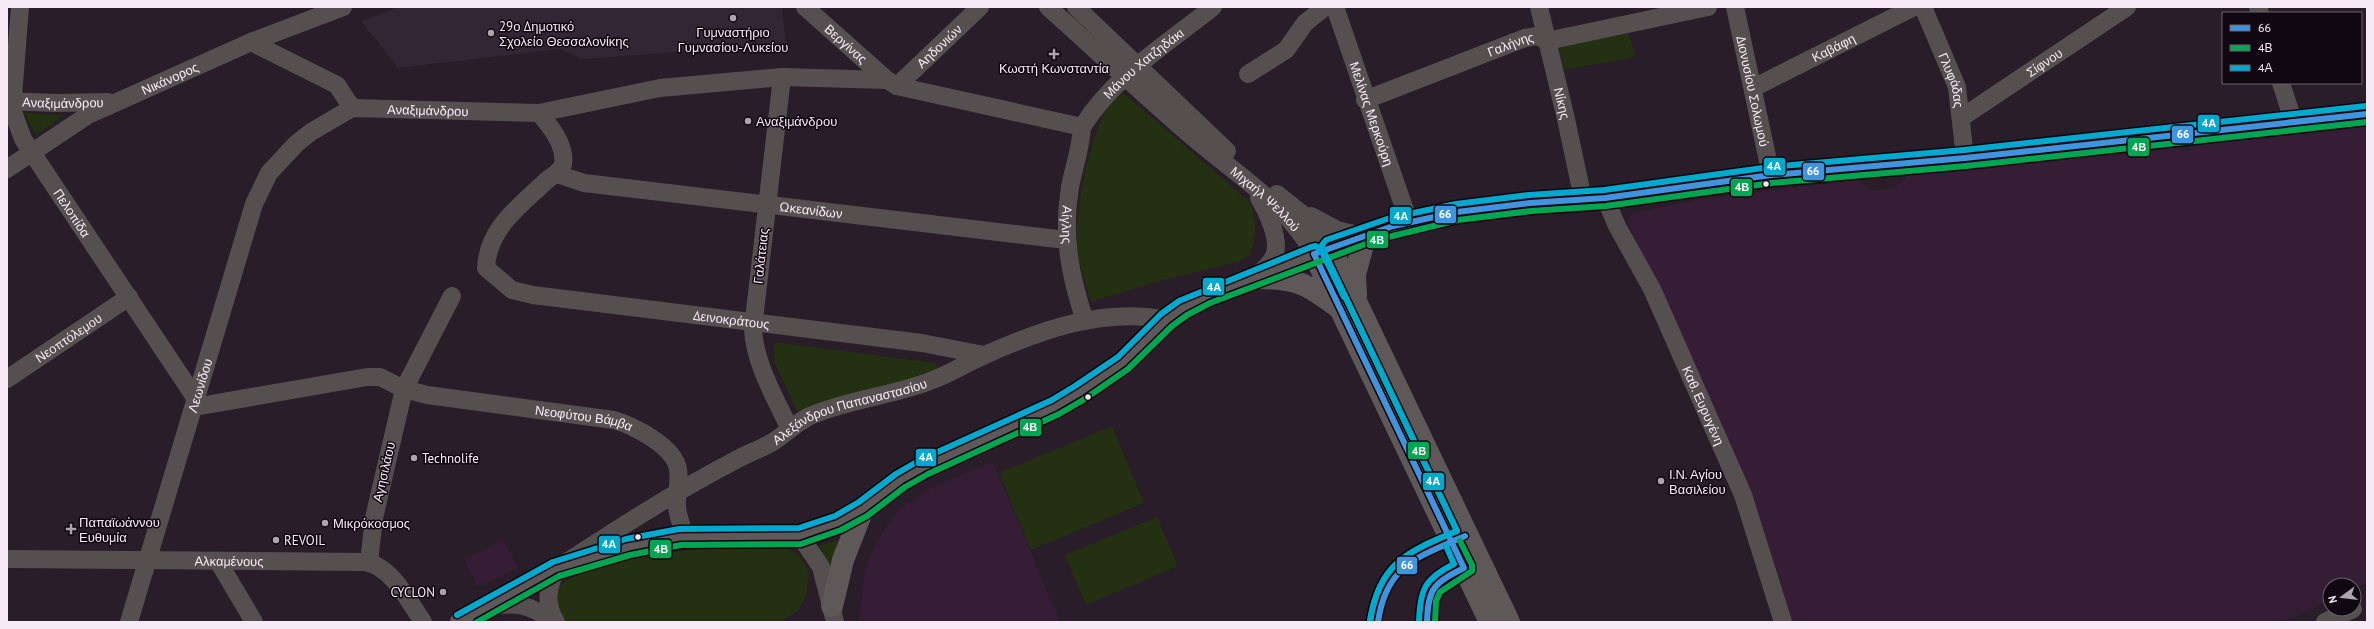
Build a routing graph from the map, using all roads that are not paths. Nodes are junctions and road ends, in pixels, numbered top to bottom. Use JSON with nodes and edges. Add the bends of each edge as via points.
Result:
{"nodes":[{"id":1,"x":20,"y":7,"type":"edge"},
{"id":2,"x":343,"y":7,"type":"edge"},
{"id":3,"x":805,"y":7,"type":"edge"},
{"id":4,"x":980,"y":7,"type":"edge"},
{"id":5,"x":1048,"y":7,"type":"edge"},
{"id":6,"x":1076,"y":7,"type":"edge"},
{"id":7,"x":1213,"y":7,"type":"edge"},
{"id":8,"x":1325,"y":7,"type":"edge"},
{"id":9,"x":1335,"y":7,"type":"edge"},
{"id":10,"x":1539,"y":7,"type":"edge"},
{"id":11,"x":1708,"y":7,"type":"edge"},
{"id":12,"x":1735,"y":7,"type":"edge"},
{"id":13,"x":1914,"y":7,"type":"edge"},
{"id":14,"x":1923,"y":7,"type":"edge"},
{"id":15,"x":2127,"y":7,"type":"edge"},
{"id":16,"x":1547,"y":41,"type":"junction"},
{"id":17,"x":251,"y":42,"type":"junction"},
{"id":18,"x":1139,"y":66,"type":"junction"},
{"id":19,"x":1248,"y":74,"type":"dead end"},
{"id":20,"x":1124,"y":76,"type":"junction"},
{"id":21,"x":782,"y":77,"type":"junction"},
{"id":22,"x":892,"y":83,"type":"junction"},
{"id":23,"x":2281,"y":84,"type":"edge"},
{"id":24,"x":1753,"y":88,"type":"junction"},
{"id":25,"x":1365,"y":100,"type":"junction"},
{"id":26,"x":9,"y":101,"type":"edge"},
{"id":27,"x":119,"y":101,"type":"junction"},
{"id":28,"x":352,"y":108,"type":"junction"},
{"id":29,"x":539,"y":113,"type":"junction"},
{"id":30,"x":2367,"y":114,"type":"edge"},
{"id":31,"x":1962,"y":118,"type":"junction"},
{"id":32,"x":2294,"y":123,"type":"junction"},
{"id":33,"x":1082,"y":127,"type":"junction"},
{"id":34,"x":32,"y":153,"type":"junction"},
{"id":35,"x":1965,"y":158,"type":"junction"},
{"id":36,"x":7,"y":169,"type":"edge"},
{"id":37,"x":557,"y":174,"type":"junction"},
{"id":38,"x":1771,"y":175,"type":"junction"},
{"id":39,"x":1251,"y":185,"type":"junction"},
{"id":40,"x":1605,"y":198,"type":"junction"},
{"id":41,"x":1583,"y":199,"type":"junction"},
{"id":42,"x":767,"y":203,"type":"junction"},
{"id":43,"x":1299,"y":211,"type":"junction"},
{"id":44,"x":1409,"y":222,"type":"junction"},
{"id":45,"x":1364,"y":235,"type":"junction"},
{"id":46,"x":1066,"y":240,"type":"junction"},
{"id":47,"x":1322,"y":251,"type":"junction"},
{"id":48,"x":1255,"y":278,"type":"junction"},
{"id":49,"x":452,"y":296,"type":"dead end"},
{"id":50,"x":129,"y":297,"type":"junction"},
{"id":51,"x":1349,"y":306,"type":"junction"},
{"id":52,"x":1167,"y":320,"type":"junction"},
{"id":53,"x":1085,"y":321,"type":"junction"},
{"id":54,"x":753,"y":324,"type":"junction"},
{"id":55,"x":984,"y":355,"type":"junction"},
{"id":56,"x":7,"y":379,"type":"edge"},
{"id":57,"x":402,"y":387,"type":"junction"},
{"id":58,"x":195,"y":403,"type":"junction"},
{"id":59,"x":790,"y":429,"type":"junction"},
{"id":60,"x":679,"y":492,"type":"junction"},
{"id":61,"x":863,"y":509,"type":"junction"},
{"id":62,"x":800,"y":536,"type":"junction"},
{"id":63,"x":685,"y":537,"type":"junction"},
{"id":64,"x":7,"y":559,"type":"edge"},
{"id":65,"x":147,"y":559,"type":"junction"},
{"id":66,"x":218,"y":561,"type":"junction"},
{"id":67,"x":369,"y":562,"type":"junction"},
{"id":68,"x":556,"y":569,"type":"junction"},
{"id":69,"x":484,"y":609,"type":"junction"},
{"id":70,"x":833,"y":614,"type":"edge"},
{"id":71,"x":2336,"y":617,"type":"edge"},
{"id":72,"x":129,"y":622,"type":"edge"},
{"id":73,"x":254,"y":622,"type":"edge"},
{"id":74,"x":423,"y":622,"type":"edge"},
{"id":75,"x":461,"y":622,"type":"edge"},
{"id":76,"x":553,"y":622,"type":"edge"},
{"id":77,"x":556,"y":622,"type":"edge"},
{"id":78,"x":1490,"y":622,"type":"edge"},
{"id":79,"x":1509,"y":622,"type":"edge"},
{"id":80,"x":1783,"y":622,"type":"edge"},
{"id":81,"x":2325,"y":622,"type":"edge"}],
"edges":[{"from":1,"to":26,"type":"street","name":"Πελοπίδα"},
{"from":2,"to":17,"type":"street","name":"Νικάνορος"},
{"from":3,"to":22,"type":"street","name":"Βεργίνας"},
{"from":4,"to":22,"type":"street","name":"Αηδονιών"},
{"from":5,"to":20,"type":"street","name":"Μιχαήλ Ψελλού"},
{"from":6,"to":18,"type":"street","name":"Μιχαήλ Ψελλού"},
{"from":7,"to":18,"type":"street","name":"Μάνου Χατζηδάκι"},
{"from":8,"to":19,"type":"street","via":[[1305,23],[1286,50]]},
{"from":9,"to":25,"type":"street","name":"Μελίνας Μερκούρη"},
{"from":10,"to":16,"type":"street","name":"Νίκης"},
{"from":11,"to":16,"type":"street","name":"Γαλήνης"},
{"from":12,"to":24,"type":"street","name":"Διονυσίου Σολωμού"},
{"from":13,"to":24,"type":"street","name":"Καβάφη"},
{"from":14,"to":31,"type":"street","name":"Γλυφάδας","via":[[1955,80]]},
{"from":15,"to":31,"type":"street","name":"Σίφνου"},
{"from":16,"to":25,"type":"street","name":"Γαλήνης","via":[[1536,36],[1525,38]]},
{"from":16,"to":41,"type":"street","name":"Νίκης"},
{"from":17,"to":27,"type":"street","name":"Νικάνορος"},
{"from":17,"to":28,"type":"street","via":[[337,85]]},
{"from":18,"to":20,"type":"street","name":"Μάνου Χατζηδάκι"},
{"from":18,"to":43,"type":"street","name":"Μιχαήλ Ψελλού","via":[[1221,146]]},
{"from":20,"to":33,"type":"street","name":"Μάνου Χατζηδάκι","via":[[1095,107]]},
{"from":20,"to":39,"type":"street","name":"Μιχαήλ Ψελλού"},
{"from":21,"to":22,"type":"street","name":"Αναξιμάνδρου"},
{"from":21,"to":29,"type":"street","name":"Αναξιμάνδρου","via":[[660,88]]},
{"from":21,"to":42,"type":"street","name":"Γαλάτειας"},
{"from":22,"to":33,"type":"street","name":"Αναξιμάνδρου"},
{"from":23,"to":32,"type":"street"},
{"from":24,"to":38,"type":"street","name":"Διονυσίου Σολωμού"},
{"from":25,"to":44,"type":"street","name":"Μελίνας Μερκούρη"},
{"from":26,"to":27,"type":"street","name":"Αναξιμάνδρου"},
{"from":26,"to":34,"type":"street","name":"Πελοπίδα","via":[[15,123]]},
{"from":27,"to":34,"type":"street","name":"Νικάνορος","via":[[88,115]]},
{"from":28,"to":29,"type":"street","name":"Αναξιμάνδρου"},
{"from":28,"to":58,"type":"street","name":"Λεωνίδου","via":[[306,135],[265,179],[254,204]]},
{"from":29,"to":37,"type":"street","via":[[552,129],[562,151],[563,165]]},
{"from":30,"to":32,"type":"main road","name":"Αλεξάνδρου Παπαναστασίου"},
{"from":31,"to":35,"type":"street","name":"Γλυφάδας"},
{"from":32,"to":35,"type":"main road","name":"Αλεξάνδρου Παπαναστασίου"},
{"from":33,"to":46,"type":"street","name":"Αίγλης","via":[[1070,189]]},
{"from":34,"to":36,"type":"street","name":"Νικάνορος"},
{"from":34,"to":50,"type":"street","name":"Πελοπίδα"},
{"from":35,"to":38,"type":"main road","name":"Αλεξάνδρου Παπαναστασίου"},
{"from":37,"to":42,"type":"street","name":"Ωκεανίδων","via":[[584,183]]},
{"from":37,"to":54,"type":"street","name":"Δεινοκράτους","via":[[516,208],[496,234],[487,252],[486,268],[512,290],[532,295]]},
{"from":38,"to":40,"type":"main road","name":"Αλεξάνδρου Παπαναστασίου"},
{"from":39,"to":47,"type":"street","name":"Μιχαήλ Ψελλού"},
{"from":39,"to":48,"type":"street","via":[[1268,213],[1274,235],[1275,254],[1271,262]]},
{"from":40,"to":41,"type":"main road","name":"Αλεξάνδρου Παπαναστασίου"},
{"from":40,"to":80,"type":"street","name":"Καθ. Ευρυγένη","via":[[1613,219],[1652,290],[1743,495]]},
{"from":41,"to":44,"type":"main road","name":"Αλεξάνδρου Παπαναστασίου","via":[[1457,212]]},
{"from":42,"to":46,"type":"street","name":"Ωκεανίδων"},
{"from":42,"to":54,"type":"street","name":"Γαλάτειας"},
{"from":43,"to":45,"type":"street","via":[[1337,230]]},
{"from":43,"to":47,"type":"street","name":"Μιχαήλ Ψελλού","via":[[1315,224]]},
{"from":44,"to":45,"type":"main road","name":"Αλεξάνδρου Παπαναστασίου"},
{"from":45,"to":47,"type":"main road","name":"Αλεξάνδρου Παπαναστασίου"},
{"from":45,"to":51,"type":"main road"},
{"from":46,"to":53,"type":"street","name":"Αίγλης","via":[[1073,282]]},
{"from":47,"to":48,"type":"main road","name":"Αλεξάνδρου Παπαναστασίου"},
{"from":47,"to":51,"type":"main road","name":"Μιχαήλ Ψελλού"},
{"from":48,"to":51,"type":"main road","via":[[1290,279]]},
{"from":48,"to":52,"type":"main road","name":"Αλεξάνδρου Παπαναστασίου","via":[[1201,299]]},
{"from":49,"to":57,"type":"street","name":"Αγησιλάου"},
{"from":50,"to":56,"type":"street","name":"Νεοπτόλεμου"},
{"from":50,"to":58,"type":"street","name":"Πελοπίδα"},
{"from":51,"to":78,"type":"main road","name":"Μιχαήλ Ψελλού"},
{"from":51,"to":79,"type":"main road","name":"Μιχαήλ Ψελλού"},
{"from":52,"to":53,"type":"street","name":"Αλεξάνδρου Παπαναστασίου","via":[[1133,315],[1106,316]]},
{"from":52,"to":61,"type":"main road","name":"Αλεξάνδρου Παπαναστασίου","via":[[1123,363],[1079,393],[1056,407],[924,467],[901,480]]},
{"from":53,"to":55,"type":"street","name":"Αλεξάνδρου Παπαναστασίου"},
{"from":54,"to":55,"type":"street","name":"Δεινοκράτους","via":[[929,344]]},
{"from":54,"to":59,"type":"street","name":"Γαλάτειας","via":[[758,353]]},
{"from":55,"to":59,"type":"street","name":"Αλεξάνδρου Παπαναστασίου","via":[[960,368],[917,385],[821,412],[798,422]]},
{"from":57,"to":58,"type":"street","name":"Νεοφύτου Βάμβα","via":[[380,377],[367,377]]},
{"from":57,"to":60,"type":"street","name":"Νεοφύτου Βάμβα","via":[[426,395],[624,423],[653,439],[671,456],[678,470]]},
{"from":57,"to":67,"type":"street","name":"Αγησιλάου","via":[[375,511]]},
{"from":58,"to":65,"type":"street","name":"Λεωνίδου"},
{"from":59,"to":60,"type":"street","name":"Αλεξάνδρου Παπαναστασίου","via":[[770,443],[732,461]]},
{"from":60,"to":63,"type":"street","name":"Νεοφύτου Βάμβα","via":[[677,506]]},
{"from":60,"to":68,"type":"street","name":"Αλεξάνδρου Παπαναστασίου"},
{"from":61,"to":62,"type":"main road","name":"Αλεξάνδρου Παπαναστασίου","via":[[838,523]]},
{"from":61,"to":70,"type":"main road","via":[[843,560]]},
{"from":62,"to":63,"type":"main road","name":"Αλεξάνδρου Παπαναστασίου"},
{"from":62,"to":70,"type":"street","via":[[821,567]]},
{"from":63,"to":68,"type":"main road","name":"Αλεξάνδρου Παπαναστασίου","via":[[628,547]]},
{"from":64,"to":65,"type":"street","name":"Αλκαμένους"},
{"from":65,"to":66,"type":"street","name":"Αλκαμένους"},
{"from":65,"to":72,"type":"street","name":"Λεωνίδου"},
{"from":66,"to":67,"type":"street","name":"Αλκαμένους"},
{"from":66,"to":73,"type":"street"},
{"from":67,"to":74,"type":"street","via":[[382,569],[394,581]]},
{"from":68,"to":69,"type":"main road","name":"Αλεξάνδρου Παπαναστασίου"},
{"from":68,"to":77,"type":"street","via":[[549,586],[548,600]]},
{"from":69,"to":75,"type":"main road","name":"Αλεξάνδρου Παπαναστασίου"},
{"from":69,"to":76,"type":"street","via":[[499,605],[525,606]]},
{"from":71,"to":81,"type":"street"}]}
